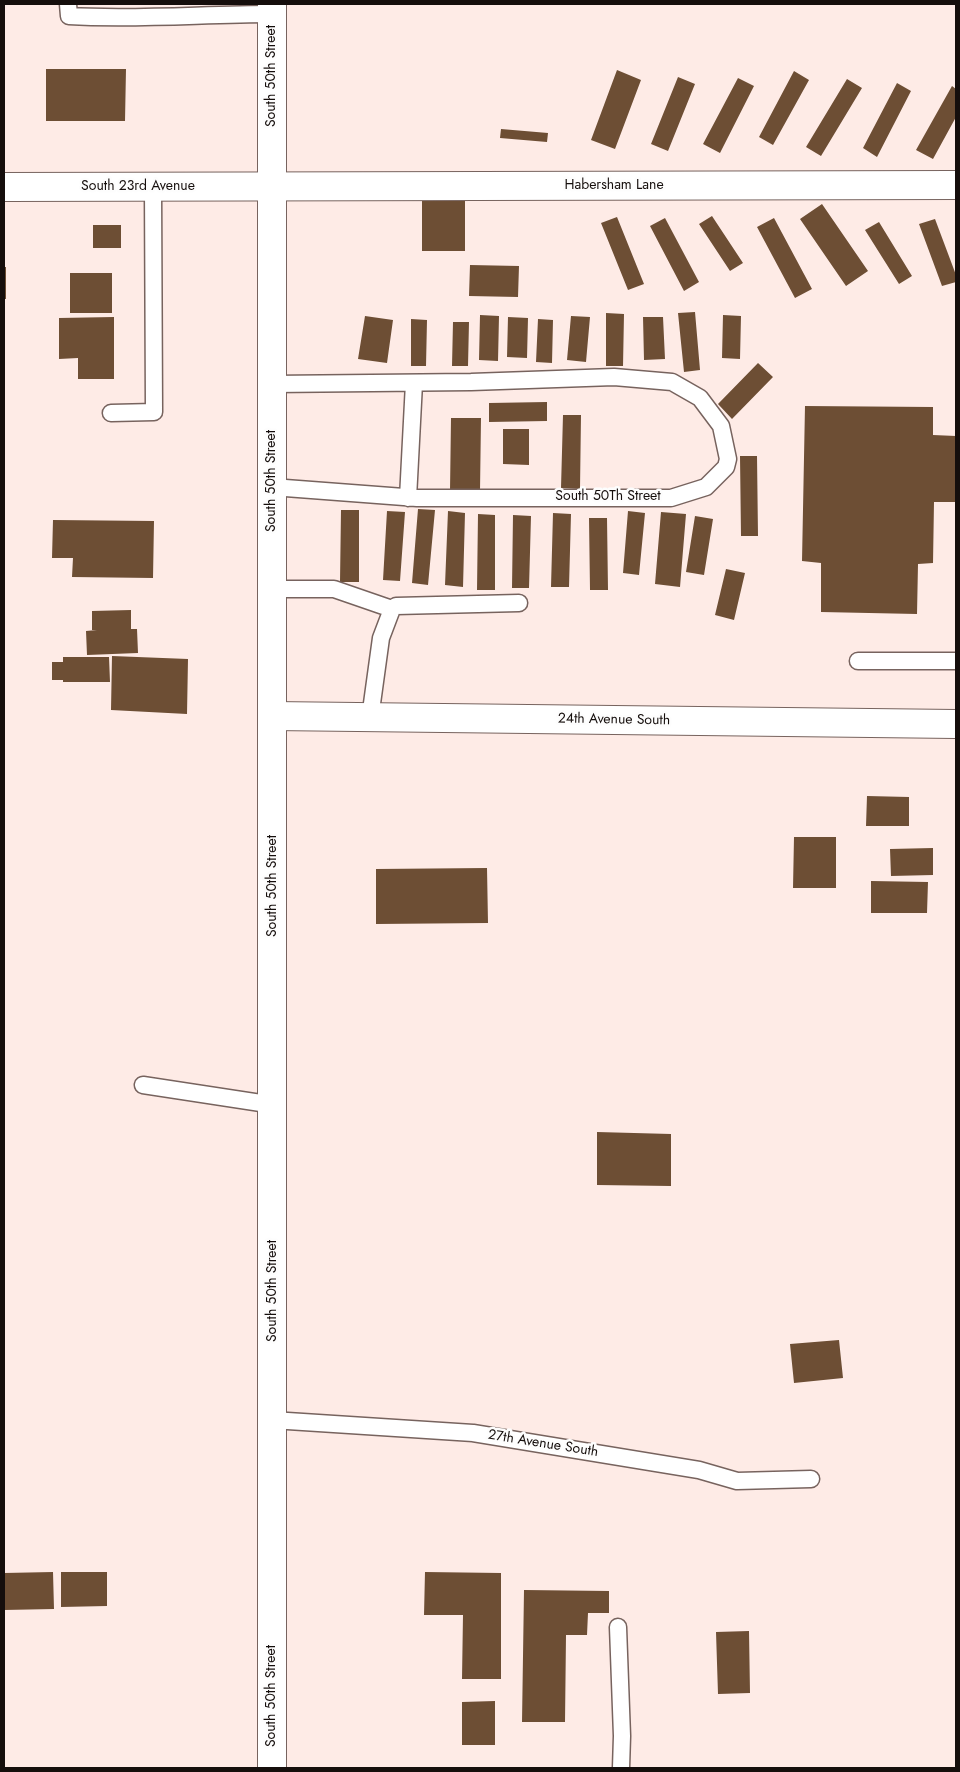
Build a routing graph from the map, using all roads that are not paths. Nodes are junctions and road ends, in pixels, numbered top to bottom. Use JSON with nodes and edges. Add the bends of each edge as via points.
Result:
{"nodes":[{"id":1,"x":68,"y":4,"type":"edge"},
{"id":2,"x":272,"y":9,"type":"edge"},
{"id":3,"x":956,"y":185,"type":"edge"},
{"id":4,"x":4,"y":187,"type":"edge"},
{"id":5,"x":153,"y":187,"type":"junction"},
{"id":6,"x":272,"y":187,"type":"junction"},
{"id":7,"x":414,"y":383,"type":"junction"},
{"id":8,"x":272,"y":384,"type":"junction"},
{"id":9,"x":111,"y":413,"type":"dead end"},
{"id":10,"x":272,"y":487,"type":"junction"},
{"id":11,"x":408,"y":498,"type":"junction"},
{"id":12,"x":272,"y":589,"type":"junction"},
{"id":13,"x":519,"y":603,"type":"dead end"},
{"id":14,"x":392,"y":609,"type":"junction"},
{"id":15,"x":858,"y":661,"type":"dead end"},
{"id":16,"x":956,"y":661,"type":"edge"},
{"id":17,"x":272,"y":716,"type":"junction"},
{"id":18,"x":370,"y":718,"type":"junction"},
{"id":19,"x":956,"y":724,"type":"edge"},
{"id":20,"x":143,"y":1086,"type":"dead end"},
{"id":21,"x":274,"y":1105,"type":"junction"},
{"id":22,"x":272,"y":1420,"type":"junction"},
{"id":23,"x":811,"y":1479,"type":"dead end"},
{"id":24,"x":618,"y":1627,"type":"dead end"},
{"id":25,"x":272,"y":1768,"type":"edge"},
{"id":26,"x":621,"y":1768,"type":"edge"}],
"edges":[{"from":1,"to":2,"type":"lane","via":[[69,16],[90,17],[194,17]]},
{"from":2,"to":6,"type":"main road","name":"South 50th Street"},
{"from":3,"to":6,"type":"main road","name":"Habersham Lane"},
{"from":4,"to":5,"type":"main road","name":"South 23rd Avenue"},
{"from":5,"to":6,"type":"main road","name":"South 23rd Avenue"},
{"from":5,"to":9,"type":"lane","via":[[154,412]]},
{"from":6,"to":8,"type":"main road","name":"South 50th Street"},
{"from":7,"to":8,"type":"lane","name":"South 50Th Street"},
{"from":7,"to":11,"type":"lane"},
{"from":7,"to":11,"type":"lane","name":"South 50Th Street","via":[[614,377],[672,382],[700,398],[721,426],[728,459],[726,467],[706,487],[671,498]]},
{"from":8,"to":10,"type":"main road","name":"South 50th Street"},
{"from":10,"to":11,"type":"lane","name":"South 50Th Street"},
{"from":10,"to":12,"type":"main road","name":"South 50th Street"},
{"from":12,"to":14,"type":"lane","via":[[334,589]]},
{"from":12,"to":17,"type":"main road","name":"South 50th Street"},
{"from":13,"to":14,"type":"lane","via":[[396,606]]},
{"from":14,"to":18,"type":"lane","via":[[381,638]]},
{"from":15,"to":16,"type":"lane"},
{"from":17,"to":18,"type":"main road","name":"24th Avenue South"},
{"from":17,"to":21,"type":"main road","name":"South 50th Street"},
{"from":18,"to":19,"type":"main road","name":"24th Avenue South"},
{"from":20,"to":21,"type":"lane"},
{"from":21,"to":22,"type":"main road","name":"South 50th Street"},
{"from":22,"to":23,"type":"lane","name":"27th Avenue South","via":[[473,1433],[699,1470],[737,1481]]},
{"from":22,"to":25,"type":"main road","name":"South 50th Street"},
{"from":24,"to":26,"type":"lane"}]}
